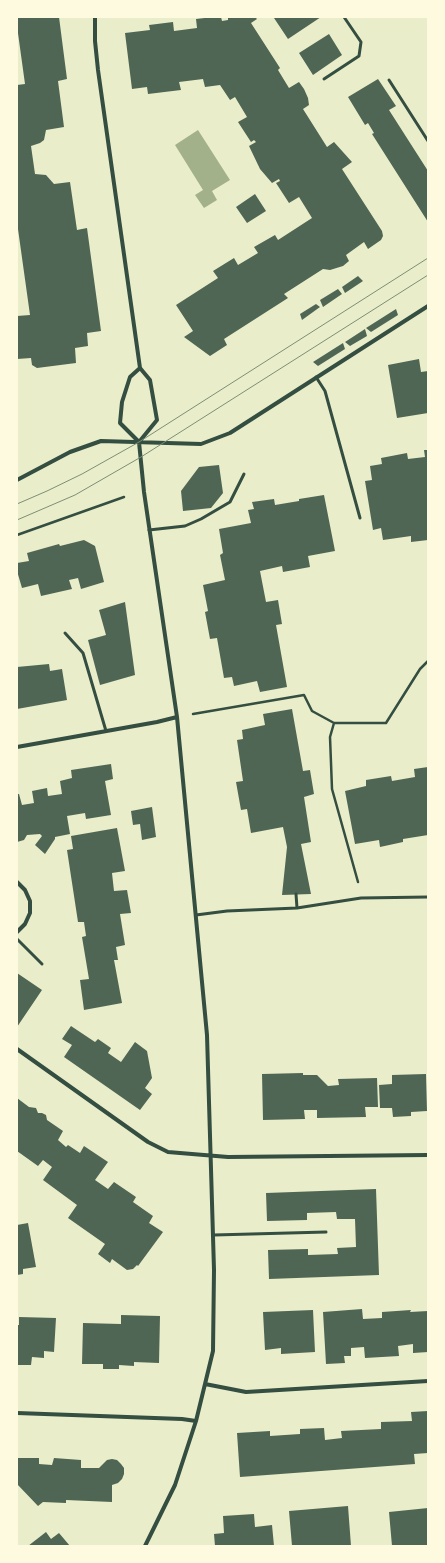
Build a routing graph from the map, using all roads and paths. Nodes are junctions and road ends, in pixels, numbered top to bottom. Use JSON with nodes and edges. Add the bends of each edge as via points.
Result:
{"nodes":[{"id":1,"x":95,"y":17,"type":"edge"},
{"id":2,"x":344,"y":17,"type":"edge"},
{"id":3,"x":324,"y":80,"type":"dead end"},
{"id":4,"x":389,"y":80,"type":"dead end"},
{"id":5,"x":428,"y":141,"type":"edge"},
{"id":6,"x":428,"y":306,"type":"edge"},
{"id":7,"x":140,"y":368,"type":"junction"},
{"id":8,"x":316,"y":377,"type":"junction"},
{"id":9,"x":139,"y":442,"type":"junction"},
{"id":10,"x":244,"y":474,"type":"dead end"},
{"id":11,"x":17,"y":480,"type":"edge"},
{"id":12,"x":124,"y":497,"type":"dead end"},
{"id":13,"x":360,"y":518,"type":"dead end"},
{"id":14,"x":149,"y":530,"type":"junction"},
{"id":15,"x":17,"y":536,"type":"edge"},
{"id":16,"x":65,"y":633,"type":"dead end"},
{"id":17,"x":428,"y":661,"type":"edge"},
{"id":18,"x":177,"y":717,"type":"junction"},
{"id":19,"x":334,"y":723,"type":"junction"},
{"id":20,"x":106,"y":730,"type":"junction"},
{"id":21,"x":17,"y":747,"type":"edge"},
{"id":22,"x":17,"y":882,"type":"edge"},
{"id":23,"x":296,"y":894,"type":"dead end"},
{"id":24,"x":428,"y":897,"type":"edge"},
{"id":25,"x":362,"y":898,"type":"junction"},
{"id":26,"x":297,"y":908,"type":"junction"},
{"id":27,"x":196,"y":914,"type":"junction"},
{"id":28,"x":17,"y":932,"type":"edge"},
{"id":29,"x":17,"y":939,"type":"edge"},
{"id":30,"x":42,"y":964,"type":"dead end"},
{"id":31,"x":17,"y":1049,"type":"edge"},
{"id":32,"x":428,"y":1155,"type":"edge"},
{"id":33,"x":211,"y":1156,"type":"junction"},
{"id":34,"x":326,"y":1232,"type":"dead end"},
{"id":35,"x":214,"y":1235,"type":"junction"},
{"id":36,"x":428,"y":1381,"type":"edge"},
{"id":37,"x":205,"y":1384,"type":"junction"},
{"id":38,"x":17,"y":1413,"type":"edge"},
{"id":39,"x":196,"y":1421,"type":"junction"},
{"id":40,"x":145,"y":1546,"type":"edge"}],
"edges":[{"from":1,"to":7,"type":"street","via":[[98,70]]},
{"from":2,"to":3,"type":"lane","via":[[361,42],[359,56]]},
{"from":4,"to":5,"type":"lane"},
{"from":6,"to":8,"type":"street"},
{"from":7,"to":9,"type":"street","via":[[150,380],[157,420]]},
{"from":7,"to":9,"type":"street","via":[[130,377],[122,402],[120,423]]},
{"from":8,"to":9,"type":"street","via":[[230,433],[215,439],[201,444]]},
{"from":8,"to":13,"type":"lane","via":[[325,391]]},
{"from":9,"to":11,"type":"street","via":[[101,441],[70,452]]},
{"from":9,"to":14,"type":"street"},
{"from":10,"to":14,"type":"lane","via":[[230,502],[224,506],[185,526]]},
{"from":12,"to":15,"type":"path"},
{"from":14,"to":18,"type":"street"},
{"from":16,"to":20,"type":"lane","via":[[83,653]]},
{"from":17,"to":19,"type":"path","via":[[420,669],[386,723]]},
{"from":18,"to":19,"type":"path","via":[[304,695],[312,711]]},
{"from":18,"to":20,"type":"street"},
{"from":18,"to":27,"type":"street"},
{"from":19,"to":25,"type":"path","via":[[330,737],[332,789]]},
{"from":20,"to":21,"type":"street"},
{"from":22,"to":28,"type":"street","via":[[25,890],[30,901],[30,913],[25,924]]},
{"from":23,"to":26,"type":"lane"},
{"from":24,"to":25,"type":"lane"},
{"from":25,"to":26,"type":"lane"},
{"from":26,"to":27,"type":"lane"},
{"from":27,"to":33,"type":"street","via":[[207,1035]]},
{"from":29,"to":30,"type":"lane"},
{"from":31,"to":33,"type":"street","via":[[148,1142],[168,1152]]},
{"from":32,"to":33,"type":"street"},
{"from":33,"to":35,"type":"street"},
{"from":34,"to":35,"type":"lane"},
{"from":35,"to":37,"type":"street","via":[[213,1351]]},
{"from":36,"to":37,"type":"street","via":[[246,1392]]},
{"from":37,"to":39,"type":"street"},
{"from":38,"to":39,"type":"street"},
{"from":39,"to":40,"type":"street","via":[[175,1485]]}]}
